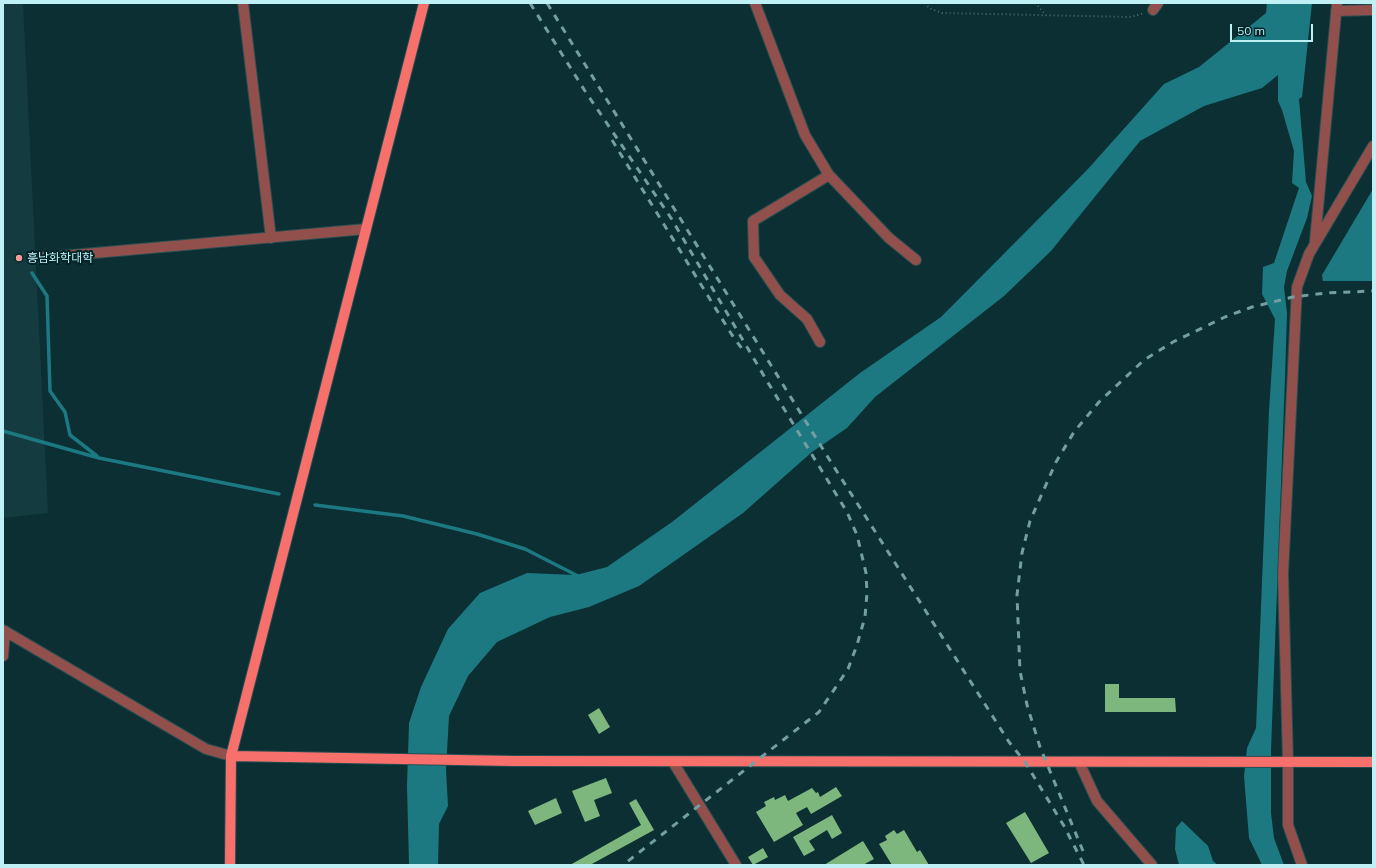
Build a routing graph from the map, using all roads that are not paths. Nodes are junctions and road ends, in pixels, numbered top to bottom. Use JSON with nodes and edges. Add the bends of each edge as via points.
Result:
{"nodes":[{"id":1,"x":243,"y":3,"type":"edge"},
{"id":2,"x":424,"y":3,"type":"edge"},
{"id":3,"x":755,"y":3,"type":"edge"},
{"id":4,"x":1337,"y":7,"type":"edge"},
{"id":5,"x":1373,"y":10,"type":"edge"},
{"id":6,"x":1373,"y":146,"type":"edge"},
{"id":7,"x":829,"y":175,"type":"junction"},
{"id":8,"x":366,"y":229,"type":"junction"},
{"id":9,"x":271,"y":238,"type":"junction"},
{"id":10,"x":1314,"y":245,"type":"junction"},
{"id":11,"x":38,"y":258,"type":"dead end"},
{"id":12,"x":916,"y":260,"type":"dead end"},
{"id":13,"x":820,"y":342,"type":"dead end"},
{"id":14,"x":4,"y":631,"type":"edge"},
{"id":15,"x":3,"y":656,"type":"edge"},
{"id":16,"x":231,"y":756,"type":"junction"},
{"id":17,"x":673,"y":762,"type":"junction"},
{"id":18,"x":1079,"y":762,"type":"junction"},
{"id":19,"x":1284,"y":762,"type":"junction"},
{"id":20,"x":1373,"y":762,"type":"edge"},
{"id":21,"x":230,"y":865,"type":"edge"},
{"id":22,"x":736,"y":865,"type":"edge"},
{"id":23,"x":1152,"y":865,"type":"edge"},
{"id":24,"x":1302,"y":865,"type":"edge"}],
"edges":[{"from":1,"to":9,"type":"street"},
{"from":2,"to":8,"type":"main road"},
{"from":3,"to":7,"type":"street","via":[[805,135]]},
{"from":4,"to":5,"type":"street"},
{"from":4,"to":10,"type":"street"},
{"from":6,"to":10,"type":"street"},
{"from":7,"to":12,"type":"street","via":[[889,238]]},
{"from":7,"to":13,"type":"street","via":[[753,220],[754,257],[780,295],[807,319]]},
{"from":8,"to":9,"type":"street"},
{"from":8,"to":16,"type":"main road"},
{"from":9,"to":11,"type":"street"},
{"from":10,"to":19,"type":"street","via":[[1297,287],[1283,574]]},
{"from":14,"to":15,"type":"street"},
{"from":14,"to":16,"type":"street","via":[[206,749]]},
{"from":16,"to":17,"type":"main road"},
{"from":16,"to":21,"type":"main road"},
{"from":17,"to":18,"type":"main road"},
{"from":17,"to":22,"type":"street"},
{"from":18,"to":19,"type":"main road"},
{"from":18,"to":23,"type":"street","via":[[1097,801]]},
{"from":19,"to":20,"type":"main road"},
{"from":19,"to":24,"type":"street","via":[[1288,825]]}]}
